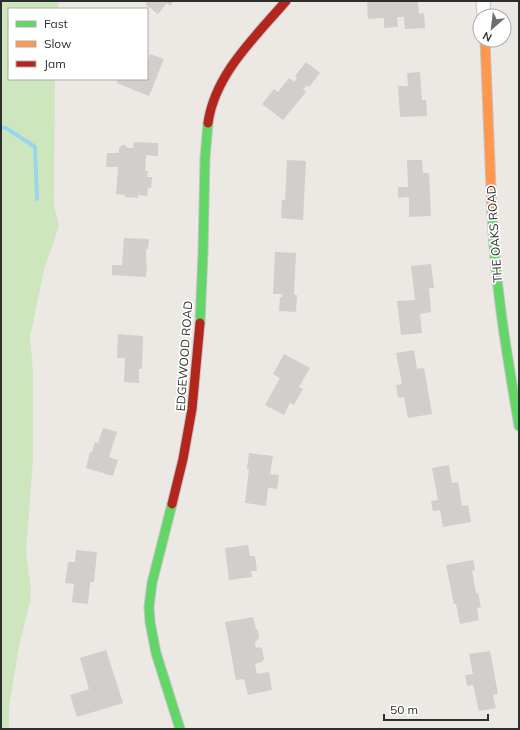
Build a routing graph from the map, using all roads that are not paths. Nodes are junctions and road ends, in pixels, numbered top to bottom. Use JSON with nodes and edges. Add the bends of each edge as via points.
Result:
{"nodes":[{"id":1,"x":286,"y":1,"type":"edge"},
{"id":2,"x":484,"y":48,"type":"edge"},
{"id":3,"x":519,"y":426,"type":"edge"},
{"id":4,"x":180,"y":729,"type":"edge"}],
"edges":[{"from":1,"to":4,"type":"street","name":"EDGEWOOD ROAD","via":[[237,60],[221,84],[211,108],[207,133],[192,418],[152,583],[149,606],[155,647]]},
{"from":2,"to":3,"type":"street","name":"THE OAKS ROAD","via":[[493,242],[503,334]]}]}
